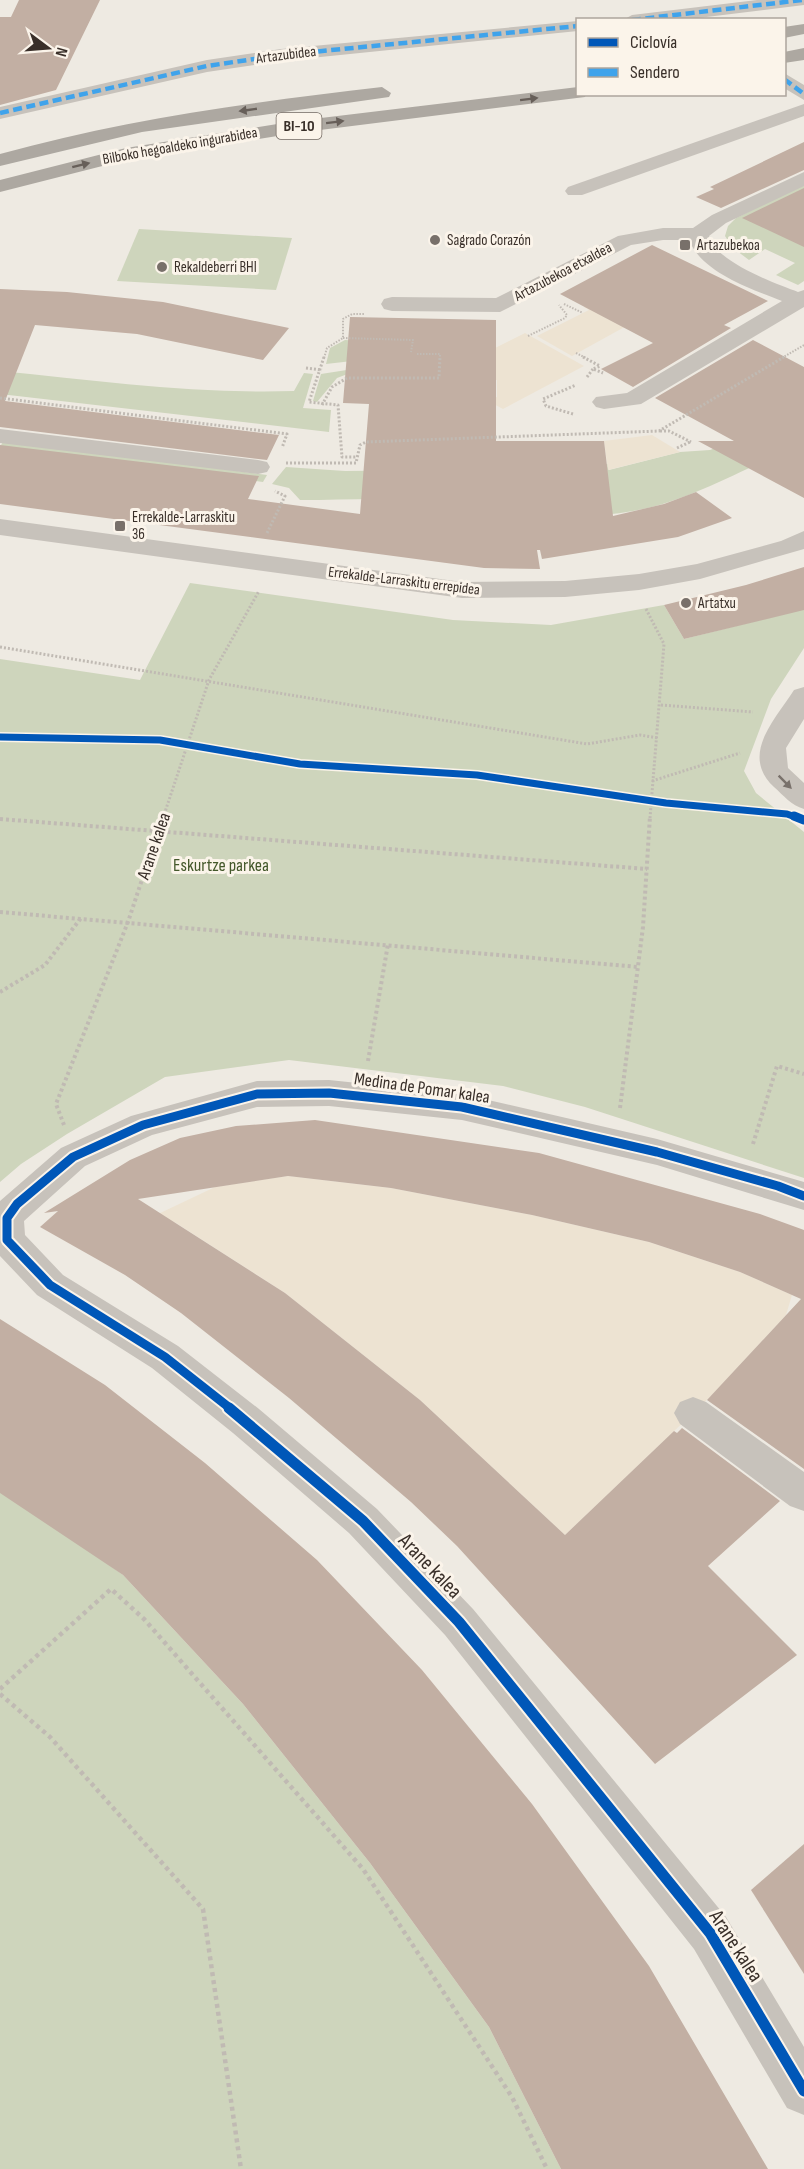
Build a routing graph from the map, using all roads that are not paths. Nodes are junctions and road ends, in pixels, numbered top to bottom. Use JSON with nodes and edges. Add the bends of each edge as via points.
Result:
{"nodes":[{"id":1,"x":802,"y":0,"type":"edge"},
{"id":2,"x":702,"y":16,"type":"edge"},
{"id":3,"x":667,"y":18,"type":"edge"},
{"id":4,"x":576,"y":26,"type":"edge"},
{"id":5,"x":804,"y":29,"type":"edge"},
{"id":6,"x":786,"y":33,"type":"edge"},
{"id":7,"x":804,"y":54,"type":"edge"},
{"id":8,"x":786,"y":58,"type":"edge"},
{"id":9,"x":786,"y":80,"type":"edge"},
{"id":10,"x":406,"y":90,"type":"dead end"},
{"id":11,"x":576,"y":93,"type":"edge"},
{"id":12,"x":804,"y":94,"type":"edge"},
{"id":13,"x":804,"y":110,"type":"edge"},
{"id":14,"x":0,"y":113,"type":"edge"},
{"id":15,"x":51,"y":144,"type":"junction"},
{"id":16,"x":0,"y":155,"type":"edge"},
{"id":17,"x":0,"y":160,"type":"edge"},
{"id":18,"x":804,"y":178,"type":"edge"},
{"id":19,"x":0,"y":187,"type":"edge"},
{"id":20,"x":575,"y":191,"type":"dead end"},
{"id":21,"x":698,"y":234,"type":"junction"},
{"id":22,"x":802,"y":299,"type":"edge"},
{"id":23,"x":392,"y":304,"type":"road end"},
{"id":24,"x":604,"y":402,"type":"dead end"},
{"id":25,"x":0,"y":436,"type":"edge"},
{"id":26,"x":267,"y":473,"type":"road end"},
{"id":27,"x":0,"y":527,"type":"edge"},
{"id":28,"x":804,"y":539,"type":"edge"},
{"id":29,"x":804,"y":696,"type":"edge"},
{"id":30,"x":804,"y":799,"type":"edge"},
{"id":31,"x":70,"y":1146,"type":"joint"},
{"id":32,"x":804,"y":1196,"type":"edge"},
{"id":33,"x":693,"y":1413,"type":"dead end"},
{"id":34,"x":804,"y":1494,"type":"edge"},
{"id":35,"x":804,"y":2091,"type":"edge"}],
"edges":[{"from":1,"to":2,"type":"street"},
{"from":2,"to":3,"type":"street"},
{"from":4,"to":14,"type":"street","name":"Artazubidea","via":[[281,55],[207,66]]},
{"from":5,"to":6,"type":"highway"},
{"from":7,"to":8,"type":"highway"},
{"from":9,"to":12,"type":"street"},
{"from":10,"to":15,"type":"highway","name":"Bilboko hegoaldeko ingurabidea","number":"BI-10","one_way":true,"via":[[199,116]]},
{"from":19,"to":11,"type":"highway","name":"Bilboko hegoaldeko ingurabidea","number":"BI-10","one_way":true,"via":[[126,154],[296,127]]},
{"from":13,"to":20,"type":"street"},
{"from":15,"to":16,"type":"highway"},
{"from":15,"to":17,"type":"highway","name":"Bilboko hegoaldeko ingurabidea","number":"BI-10"},
{"from":18,"to":21,"type":"street","via":[[719,219]]},
{"from":21,"to":22,"type":"street","via":[[701,246],[718,261],[779,294]]},
{"from":21,"to":23,"type":"street","name":"Artazubekoa etxaldea","via":[[625,240],[501,305]]},
{"from":22,"to":24,"type":"street","via":[[633,399]]},
{"from":25,"to":26,"type":"street"},
{"from":27,"to":28,"type":"street","name":"Errekalde-Larraskitu errepidea","via":[[462,590],[565,589],[639,582],[700,571]]},
{"from":29,"to":30,"type":"street","one_way":true,"via":[[772,748],[774,771]]},
{"from":31,"to":32,"type":"street","name":"Medina de Pomar kalea","via":[[256,1094],[329,1093],[462,1107],[657,1152]]},
{"from":31,"to":35,"type":"street","name":"Arane kalea","via":[[7,1218],[7,1240],[50,1285],[165,1357],[246,1421],[363,1521],[459,1622],[710,1933]]},
{"from":33,"to":34,"type":"street"}]}
